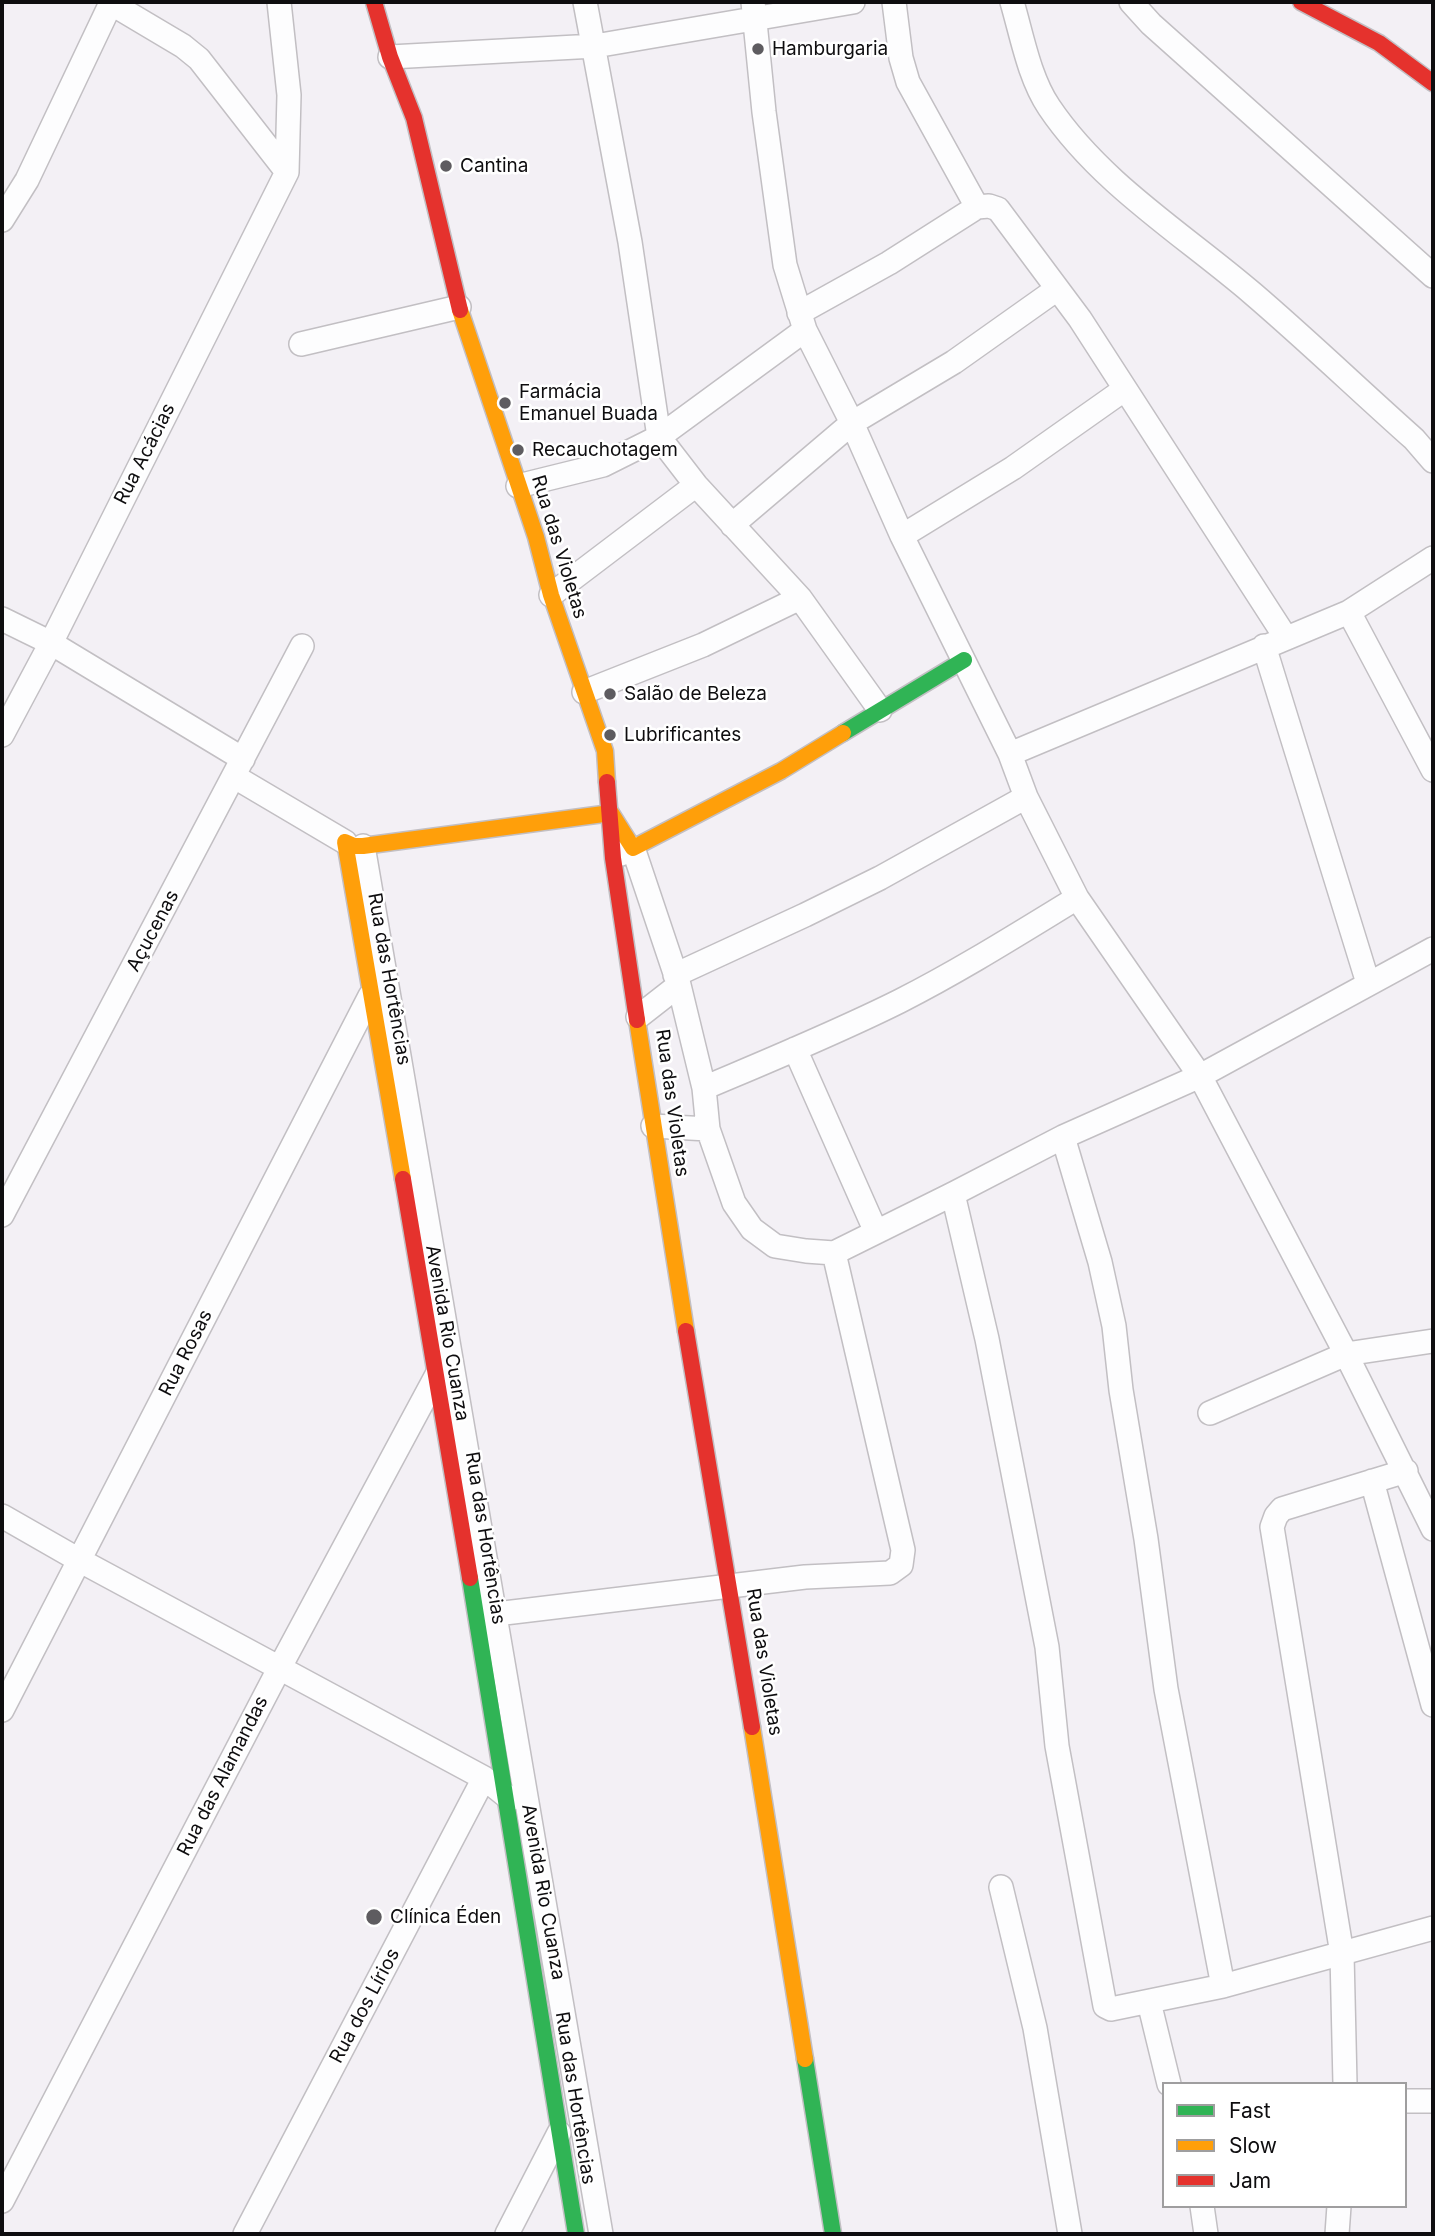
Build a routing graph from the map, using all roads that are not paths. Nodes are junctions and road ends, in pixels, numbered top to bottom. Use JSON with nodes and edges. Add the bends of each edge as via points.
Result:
{"nodes":[{"id":1,"x":279,"y":2,"type":"edge"},
{"id":2,"x":374,"y":2,"type":"edge"},
{"id":3,"x":585,"y":2,"type":"edge"},
{"id":4,"x":853,"y":2,"type":"edge"},
{"id":5,"x":894,"y":2,"type":"edge"},
{"id":6,"x":1012,"y":2,"type":"edge"},
{"id":7,"x":1130,"y":2,"type":"edge"},
{"id":8,"x":1301,"y":2,"type":"edge"},
{"id":9,"x":110,"y":3,"type":"edge"},
{"id":10,"x":754,"y":10,"type":"edge"},
{"id":11,"x":595,"y":46,"type":"junction"},
{"id":12,"x":390,"y":57,"type":"junction"},
{"id":13,"x":1433,"y":83,"type":"edge"},
{"id":14,"x":287,"y":172,"type":"junction"},
{"id":15,"x":977,"y":207,"type":"junction"},
{"id":16,"x":2,"y":220,"type":"edge"},
{"id":17,"x":1433,"y":276,"type":"edge"},
{"id":18,"x":1057,"y":289,"type":"junction"},
{"id":19,"x":459,"y":307,"type":"junction"},
{"id":20,"x":802,"y":322,"type":"junction"},
{"id":21,"x":301,"y":344,"type":"dead end"},
{"id":22,"x":1125,"y":389,"type":"junction"},
{"id":23,"x":852,"y":423,"type":"junction"},
{"id":24,"x":659,"y":437,"type":"junction"},
{"id":25,"x":1433,"y":461,"type":"edge"},
{"id":26,"x":696,"y":485,"type":"junction"},
{"id":27,"x":519,"y":486,"type":"junction"},
{"id":28,"x":732,"y":525,"type":"junction"},
{"id":29,"x":902,"y":536,"type":"junction"},
{"id":30,"x":1433,"y":558,"type":"edge"},
{"id":31,"x":551,"y":595,"type":"junction"},
{"id":32,"x":800,"y":598,"type":"junction"},
{"id":33,"x":1349,"y":612,"type":"junction"},
{"id":34,"x":2,"y":619,"type":"edge"},
{"id":35,"x":1286,"y":638,"type":"junction"},
{"id":36,"x":51,"y":643,"type":"junction"},
{"id":37,"x":302,"y":646,"type":"dead end"},
{"id":38,"x":1264,"y":646,"type":"junction"},
{"id":39,"x":964,"y":660,"type":"junction"},
{"id":40,"x":584,"y":692,"type":"junction"},
{"id":41,"x":880,"y":710,"type":"junction"},
{"id":42,"x":2,"y":735,"type":"edge"},
{"id":43,"x":1010,"y":754,"type":"junction"},
{"id":44,"x":239,"y":768,"type":"junction"},
{"id":45,"x":1433,"y":770,"type":"edge"},
{"id":46,"x":1026,"y":797,"type":"junction"},
{"id":47,"x":611,"y":813,"type":"junction"},
{"id":48,"x":352,"y":846,"type":"junction"},
{"id":49,"x":623,"y":853,"type":"junction"},
{"id":50,"x":1077,"y":898,"type":"junction"},
{"id":51,"x":1433,"y":948,"type":"edge"},
{"id":52,"x":677,"y":980,"type":"junction"},
{"id":53,"x":1368,"y":983,"type":"junction"},
{"id":54,"x":370,"y":996,"type":"junction"},
{"id":55,"x":638,"y":1017,"type":"junction"},
{"id":56,"x":795,"y":1049,"type":"junction"},
{"id":57,"x":1200,"y":1076,"type":"junction"},
{"id":58,"x":704,"y":1088,"type":"junction"},
{"id":59,"x":653,"y":1126,"type":"junction"},
{"id":60,"x":708,"y":1129,"type":"junction"},
{"id":61,"x":1063,"y":1137,"type":"junction"},
{"id":62,"x":953,"y":1194,"type":"junction"},
{"id":63,"x":2,"y":1215,"type":"edge"},
{"id":64,"x":876,"y":1232,"type":"junction"},
{"id":65,"x":834,"y":1253,"type":"junction"},
{"id":66,"x":1433,"y":1341,"type":"edge"},
{"id":67,"x":1346,"y":1354,"type":"junction"},
{"id":68,"x":444,"y":1365,"type":"junction"},
{"id":69,"x":1210,"y":1413,"type":"dead end"},
{"id":70,"x":1406,"y":1471,"type":"junction"},
{"id":71,"x":1372,"y":1481,"type":"junction"},
{"id":72,"x":2,"y":1516,"type":"edge"},
{"id":73,"x":1433,"y":1529,"type":"edge"},
{"id":74,"x":79,"y":1560,"type":"junction"},
{"id":75,"x":730,"y":1586,"type":"junction"},
{"id":76,"x":496,"y":1615,"type":"junction"},
{"id":77,"x":280,"y":1667,"type":"junction"},
{"id":78,"x":1433,"y":1705,"type":"edge"},
{"id":79,"x":2,"y":1710,"type":"edge"},
{"id":80,"x":484,"y":1778,"type":"junction"},
{"id":81,"x":507,"y":1796,"type":"junction"},
{"id":82,"x":530,"y":1813,"type":"junction"},
{"id":83,"x":1001,"y":1887,"type":"dead end"},
{"id":84,"x":1433,"y":1928,"type":"edge"},
{"id":85,"x":1342,"y":1954,"type":"junction"},
{"id":86,"x":1223,"y":1986,"type":"junction"},
{"id":87,"x":1149,"y":2002,"type":"junction"},
{"id":88,"x":1169,"y":2082,"type":"edge"},
{"id":89,"x":1345,"y":2082,"type":"edge"},
{"id":90,"x":1407,"y":2101,"type":"edge"},
{"id":91,"x":1433,"y":2101,"type":"edge"},
{"id":92,"x":559,"y":2133,"type":"junction"},
{"id":93,"x":2,"y":2201,"type":"edge"},
{"id":94,"x":1202,"y":2208,"type":"edge"},
{"id":95,"x":1339,"y":2208,"type":"edge"},
{"id":96,"x":245,"y":2234,"type":"edge"},
{"id":97,"x":507,"y":2234,"type":"edge"},
{"id":98,"x":576,"y":2234,"type":"edge"},
{"id":99,"x":601,"y":2234,"type":"edge"},
{"id":100,"x":833,"y":2234,"type":"edge"},
{"id":101,"x":1070,"y":2234,"type":"edge"},
{"id":102,"x":1206,"y":2234,"type":"edge"},
{"id":103,"x":1337,"y":2234,"type":"edge"}],
"edges":[{"from":1,"to":14,"type":"street","via":[[289,95]]},
{"from":2,"to":12,"type":"street","name":"Rua das Violetas"},
{"from":3,"to":11,"type":"street"},
{"from":4,"to":10,"type":"street"},
{"from":5,"to":15,"type":"street","via":[[908,82]]},
{"from":6,"to":25,"type":"street","via":[[1032,70],[1047,104],[1068,134],[1113,180],[1252,293]]},
{"from":7,"to":17,"type":"street"},
{"from":8,"to":13,"type":"street","via":[[1379,43]]},
{"from":9,"to":14,"type":"street","via":[[199,59]]},
{"from":9,"to":16,"type":"street","via":[[27,180]]},
{"from":10,"to":11,"type":"street"},
{"from":10,"to":20,"type":"street","via":[[785,265]]},
{"from":11,"to":12,"type":"street"},
{"from":11,"to":24,"type":"street"},
{"from":12,"to":19,"type":"street","name":"Rua das Violetas","via":[[414,118]]},
{"from":14,"to":36,"type":"street","name":"Rua Acácias"},
{"from":15,"to":18,"type":"street","via":[[998,209]]},
{"from":15,"to":20,"type":"street"},
{"from":18,"to":22,"type":"street"},
{"from":18,"to":23,"type":"street","via":[[954,362]]},
{"from":19,"to":21,"type":"street"},
{"from":19,"to":27,"type":"street","name":"Rua das Violetas"},
{"from":20,"to":23,"type":"street"},
{"from":20,"to":24,"type":"street"},
{"from":22,"to":29,"type":"street","via":[[1013,468]]},
{"from":22,"to":35,"type":"street"},
{"from":23,"to":28,"type":"street"},
{"from":23,"to":29,"type":"street"},
{"from":24,"to":26,"type":"street"},
{"from":24,"to":27,"type":"street","via":[[603,465]]},
{"from":26,"to":28,"type":"street"},
{"from":26,"to":31,"type":"street"},
{"from":27,"to":31,"type":"street","name":"Rua das Violetas"},
{"from":28,"to":32,"type":"street"},
{"from":29,"to":39,"type":"street"},
{"from":30,"to":33,"type":"street"},
{"from":31,"to":40,"type":"street","name":"Rua das Violetas"},
{"from":32,"to":40,"type":"street","via":[[703,645]]},
{"from":32,"to":41,"type":"street"},
{"from":33,"to":35,"type":"street"},
{"from":33,"to":45,"type":"street"},
{"from":34,"to":36,"type":"street"},
{"from":35,"to":38,"type":"street"},
{"from":36,"to":42,"type":"street","name":"Rua Acácias"},
{"from":36,"to":44,"type":"street"},
{"from":37,"to":44,"type":"street","name":"Açucenas"},
{"from":38,"to":43,"type":"street"},
{"from":38,"to":53,"type":"street"},
{"from":39,"to":41,"type":"street"},
{"from":39,"to":43,"type":"street"},
{"from":40,"to":47,"type":"street","name":"Rua das Violetas","via":[[605,751]]},
{"from":41,"to":49,"type":"street","via":[[781,771]]},
{"from":43,"to":46,"type":"street"},
{"from":44,"to":48,"type":"street"},
{"from":44,"to":63,"type":"street","name":"Açucenas"},
{"from":46,"to":50,"type":"street"},
{"from":46,"to":52,"type":"street","via":[[880,878]]},
{"from":47,"to":48,"type":"street"},
{"from":47,"to":49,"type":"street"},
{"from":47,"to":49,"type":"street","name":"Rua das Violetas"},
{"from":48,"to":54,"type":"street","name":"Rua das Hortências"},
{"from":48,"to":68,"type":"street","name":"Avenida Rio Cuanza"},
{"from":49,"to":52,"type":"street"},
{"from":49,"to":55,"type":"street","name":"Rua das Violetas"},
{"from":50,"to":56,"type":"street","via":[[954,972]]},
{"from":50,"to":57,"type":"street"},
{"from":51,"to":53,"type":"street"},
{"from":52,"to":55,"type":"street"},
{"from":52,"to":58,"type":"street"},
{"from":53,"to":57,"type":"street"},
{"from":54,"to":68,"type":"street","name":"Rua das Hortências"},
{"from":54,"to":74,"type":"street","name":"Rua Rosas"},
{"from":55,"to":59,"type":"street","name":"Rua das Violetas"},
{"from":56,"to":58,"type":"street"},
{"from":56,"to":64,"type":"street"},
{"from":57,"to":61,"type":"street"},
{"from":57,"to":67,"type":"street"},
{"from":58,"to":60,"type":"street"},
{"from":59,"to":60,"type":"street"},
{"from":59,"to":75,"type":"street","name":"Rua das Violetas"},
{"from":60,"to":65,"type":"street","via":[[734,1203],[752,1229],[775,1246]]},
{"from":61,"to":62,"type":"street"},
{"from":61,"to":86,"type":"street","via":[[1114,1326],[1166,1689]]},
{"from":62,"to":64,"type":"street"},
{"from":62,"to":87,"type":"street","via":[[987,1339],[1047,1647],[1057,1746],[1102,2002],[1111,2009]]},
{"from":64,"to":65,"type":"street"},
{"from":65,"to":75,"type":"street","via":[[902,1550],[901,1565],[890,1573]]},
{"from":66,"to":67,"type":"street"},
{"from":67,"to":69,"type":"street"},
{"from":67,"to":70,"type":"street"},
{"from":68,"to":76,"type":"street","name":"Avenida Rio Cuanza"},
{"from":68,"to":77,"type":"street","name":"Rua das Alamandas"},
{"from":68,"to":81,"type":"street","name":"Rua das Hortências"},
{"from":70,"to":71,"type":"street"},
{"from":70,"to":73,"type":"street"},
{"from":71,"to":78,"type":"street"},
{"from":71,"to":85,"type":"street","via":[[1282,1509],[1272,1527]]},
{"from":72,"to":74,"type":"street"},
{"from":74,"to":77,"type":"street"},
{"from":74,"to":79,"type":"street","name":"Rua Rosas"},
{"from":75,"to":76,"type":"street"},
{"from":75,"to":100,"type":"street","name":"Rua das Violetas"},
{"from":76,"to":82,"type":"street","name":"Avenida Rio Cuanza"},
{"from":77,"to":80,"type":"street"},
{"from":77,"to":93,"type":"street","name":"Rua das Alamandas"},
{"from":80,"to":81,"type":"street"},
{"from":80,"to":96,"type":"street","name":"Rua dos Lírios"},
{"from":81,"to":82,"type":"street"},
{"from":81,"to":92,"type":"street","name":"Rua das Hortências"},
{"from":82,"to":99,"type":"street","name":"Avenida Rio Cuanza"},
{"from":83,"to":101,"type":"street","via":[[1035,2028]]},
{"from":84,"to":85,"type":"street"},
{"from":85,"to":86,"type":"street"},
{"from":85,"to":89,"type":"street"},
{"from":86,"to":87,"type":"street"},
{"from":87,"to":88,"type":"street"},
{"from":90,"to":91,"type":"street"},
{"from":92,"to":97,"type":"street"},
{"from":92,"to":98,"type":"street","name":"Rua das Hortências"},
{"from":94,"to":102,"type":"street"},
{"from":95,"to":103,"type":"street"}]}
